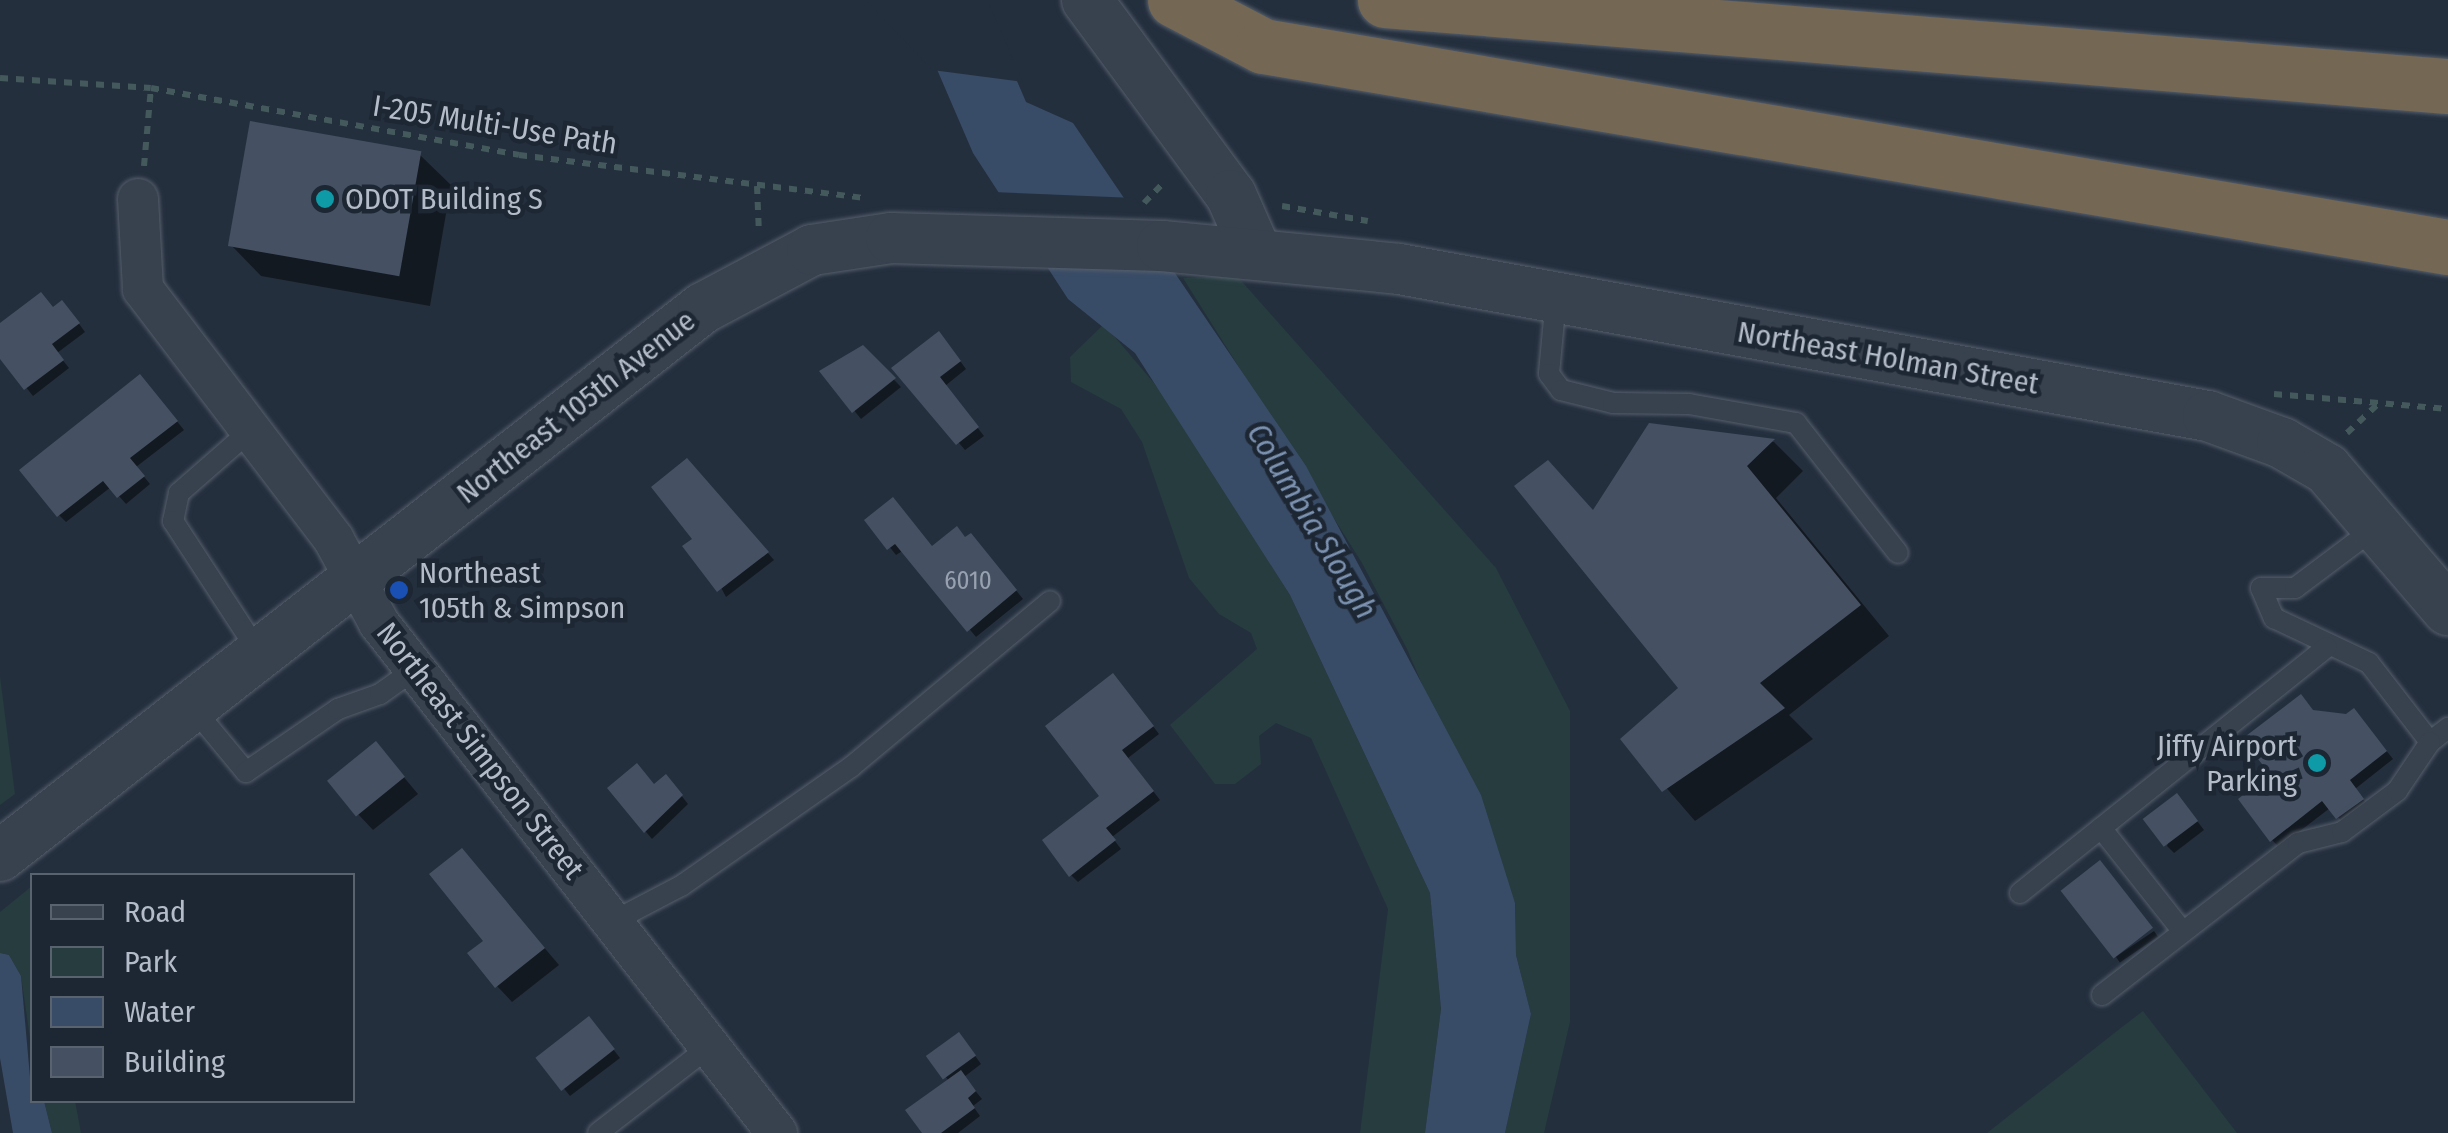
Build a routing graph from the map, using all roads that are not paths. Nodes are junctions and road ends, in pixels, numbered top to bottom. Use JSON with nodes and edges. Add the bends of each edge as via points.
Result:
{"nodes":[{"id":1,"x":1087,"y":0,"type":"edge"},
{"id":2,"x":1175,"y":0,"type":"edge"},
{"id":3,"x":1385,"y":0,"type":"edge"},
{"id":4,"x":2448,"y":86,"type":"edge"},
{"id":5,"x":138,"y":198,"type":"road end"},
{"id":6,"x":2448,"y":247,"type":"edge"},
{"id":7,"x":1256,"y":252,"type":"junction"},
{"id":8,"x":1556,"y":296,"type":"junction"},
{"id":9,"x":251,"y":430,"type":"junction"},
{"id":10,"x":2380,"y":524,"type":"junction"},
{"id":11,"x":1898,"y":552,"type":"dead end"},
{"id":12,"x":356,"y":580,"type":"junction"},
{"id":13,"x":1050,"y":601,"type":"dead end"},
{"id":14,"x":2448,"y":610,"type":"edge"},
{"id":15,"x":2326,"y":646,"type":"junction"},
{"id":16,"x":260,"y":654,"type":"junction"},
{"id":17,"x":415,"y":668,"type":"junction"},
{"id":18,"x":192,"y":707,"type":"junction"},
{"id":19,"x":2448,"y":728,"type":"edge"},
{"id":20,"x":2430,"y":742,"type":"junction"},
{"id":21,"x":2100,"y":828,"type":"junction"},
{"id":22,"x":0,"y":856,"type":"edge"},
{"id":23,"x":2020,"y":893,"type":"dead end"},
{"id":24,"x":612,"y":922,"type":"junction"},
{"id":25,"x":2183,"y":932,"type":"junction"},
{"id":26,"x":2102,"y":995,"type":"dead end"},
{"id":27,"x":710,"y":1046,"type":"junction"},
{"id":28,"x":598,"y":1133,"type":"edge"},
{"id":29,"x":777,"y":1133,"type":"edge"}],
"edges":[{"from":1,"to":7,"type":"street","via":[[1231,196]]},
{"from":2,"to":6,"type":"highway","via":[[1263,46]]},
{"from":3,"to":4,"type":"highway"},
{"from":5,"to":9,"type":"street","name":"Northeast Simpson Street","via":[[143,289]]},
{"from":7,"to":8,"type":"street","name":"Northeast Holman Street"},
{"from":7,"to":12,"type":"street","name":"Northeast 105th Avenue","via":[[1151,226],[1012,238],[891,238],[779,263],[703,308]]},
{"from":8,"to":10,"type":"street","name":"Northeast Holman Street","via":[[2208,416],[2309,458]]},
{"from":8,"to":11,"type":"lane","via":[[1549,374],[1561,390],[1614,403],[1690,404],[1796,423]]},
{"from":9,"to":12,"type":"street","name":"Northeast Simpson Street"},
{"from":9,"to":16,"type":"lane","via":[[179,493],[173,521]]},
{"from":10,"to":14,"type":"street","name":"Northeast Holman Street"},
{"from":10,"to":15,"type":"lane","via":[[2295,588],[2261,588],[2274,618]]},
{"from":12,"to":16,"type":"street","name":"Northeast 105th Avenue"},
{"from":12,"to":17,"type":"street","name":"Northeast Simpson Street"},
{"from":13,"to":24,"type":"lane","via":[[851,767],[681,886]]},
{"from":15,"to":20,"type":"lane","via":[[2369,662]]},
{"from":15,"to":21,"type":"lane"},
{"from":16,"to":18,"type":"street","name":"Northeast 105th Avenue"},
{"from":17,"to":18,"type":"lane","via":[[380,694],[338,709],[246,772]]},
{"from":17,"to":24,"type":"street","name":"Northeast Simpson Street"},
{"from":18,"to":22,"type":"street","name":"Northeast 105th Avenue"},
{"from":19,"to":20,"type":"lane"},
{"from":20,"to":25,"type":"lane","via":[[2398,791],[2342,832],[2298,843]]},
{"from":21,"to":23,"type":"lane"},
{"from":21,"to":25,"type":"lane"},
{"from":24,"to":27,"type":"street","name":"Northeast Simpson Street"},
{"from":25,"to":26,"type":"lane"},
{"from":27,"to":28,"type":"lane"},
{"from":27,"to":29,"type":"street","name":"Northeast Simpson Street"}]}
